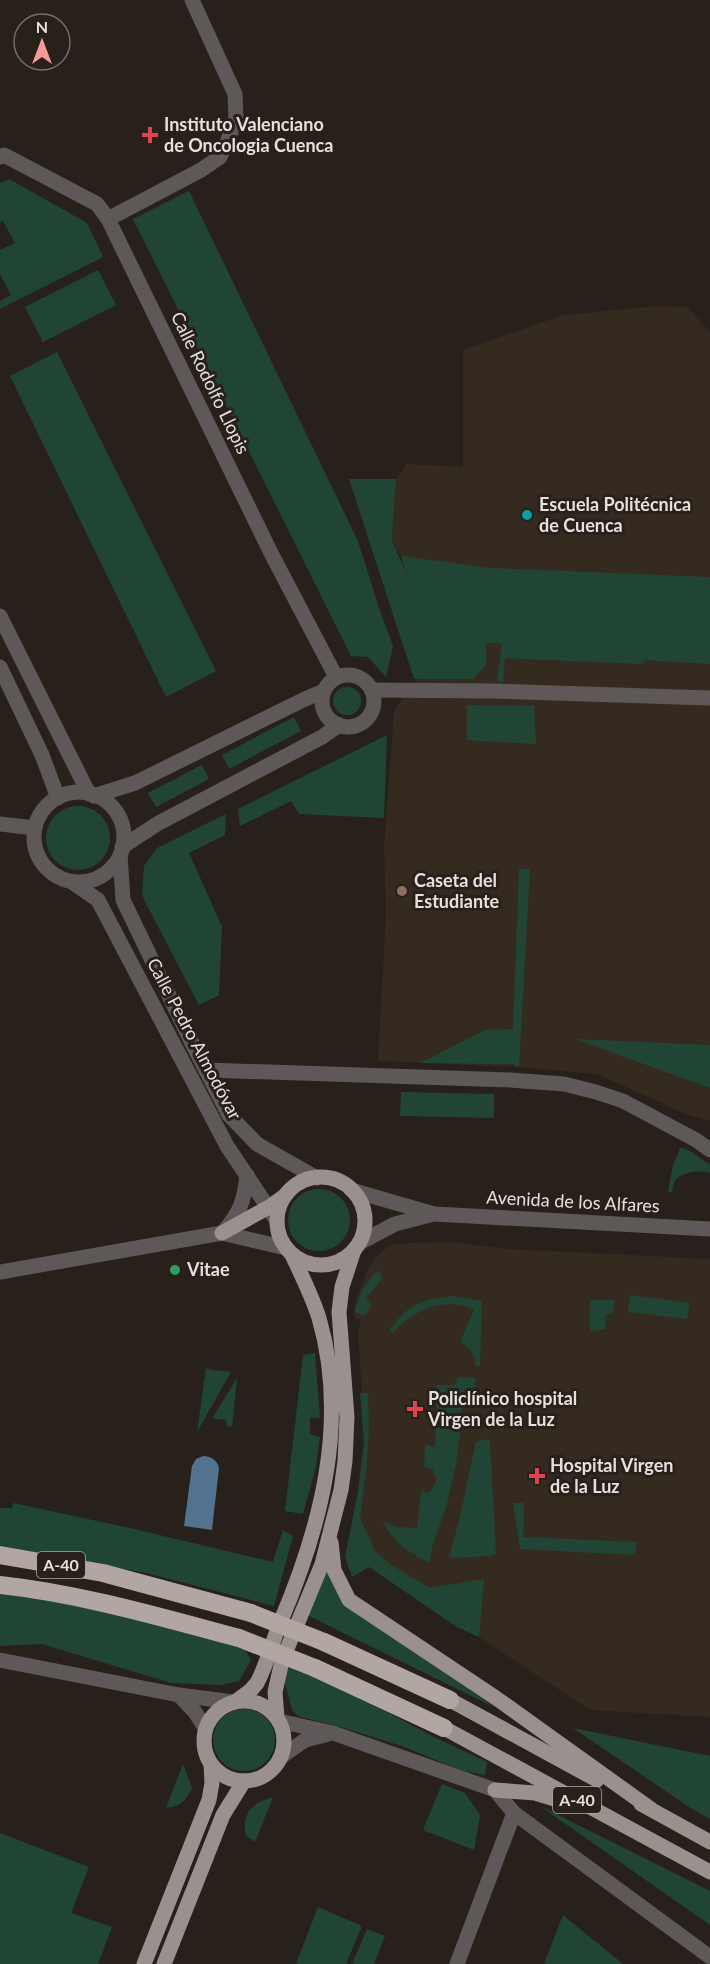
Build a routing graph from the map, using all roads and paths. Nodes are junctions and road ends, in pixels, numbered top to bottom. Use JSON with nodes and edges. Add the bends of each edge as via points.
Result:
{"nodes":[{"id":1,"x":192,"y":0,"type":"edge"},
{"id":2,"x":0,"y":157,"type":"edge"},
{"id":3,"x":108,"y":219,"type":"junction"},
{"id":4,"x":0,"y":616,"type":"edge"},
{"id":5,"x":0,"y":667,"type":"edge"},
{"id":6,"x":336,"y":678,"type":"junction"},
{"id":7,"x":372,"y":690,"type":"junction"},
{"id":8,"x":324,"y":691,"type":"junction"},
{"id":9,"x":710,"y":698,"type":"edge"},
{"id":10,"x":339,"y":725,"type":"junction"},
{"id":11,"x":92,"y":795,"type":"junction"},
{"id":12,"x":58,"y":798,"type":"junction"},
{"id":13,"x":0,"y":824,"type":"edge"},
{"id":14,"x":35,"y":828,"type":"junction"},
{"id":15,"x":121,"y":851,"type":"junction"},
{"id":16,"x":72,"y":882,"type":"junction"},
{"id":17,"x":206,"y":1070,"type":"junction"},
{"id":18,"x":703,"y":1142,"type":"edge"},
{"id":19,"x":710,"y":1150,"type":"edge"},
{"id":20,"x":247,"y":1175,"type":"junction"},
{"id":21,"x":317,"y":1178,"type":"junction"},
{"id":22,"x":351,"y":1190,"type":"junction"},
{"id":23,"x":273,"y":1214,"type":"junction"},
{"id":24,"x":434,"y":1214,"type":"junction"},
{"id":25,"x":710,"y":1229,"type":"edge"},
{"id":26,"x":222,"y":1233,"type":"junction"},
{"id":27,"x":356,"y":1247,"type":"junction"},
{"id":28,"x":289,"y":1251,"type":"junction"},
{"id":29,"x":0,"y":1272,"type":"edge"},
{"id":30,"x":330,"y":1537,"type":"junction"},
{"id":31,"x":0,"y":1555,"type":"edge"},
{"id":32,"x":0,"y":1585,"type":"edge"},
{"id":33,"x":0,"y":1660,"type":"edge"},
{"id":34,"x":179,"y":1695,"type":"junction"},
{"id":35,"x":450,"y":1700,"type":"joint"},
{"id":36,"x":234,"y":1702,"type":"junction"},
{"id":37,"x":278,"y":1720,"type":"junction"},
{"id":38,"x":205,"y":1728,"type":"junction"},
{"id":39,"x":444,"y":1728,"type":"joint"},
{"id":40,"x":333,"y":1733,"type":"junction"},
{"id":41,"x":281,"y":1757,"type":"junction"},
{"id":42,"x":211,"y":1764,"type":"junction"},
{"id":43,"x":244,"y":1781,"type":"junction"},
{"id":44,"x":495,"y":1790,"type":"junction"},
{"id":45,"x":651,"y":1809,"type":"junction"},
{"id":46,"x":514,"y":1813,"type":"junction"},
{"id":47,"x":604,"y":1814,"type":"junction"},
{"id":48,"x":710,"y":1842,"type":"edge"},
{"id":49,"x":710,"y":1872,"type":"edge"},
{"id":50,"x":710,"y":1957,"type":"edge"},
{"id":51,"x":144,"y":1964,"type":"edge"},
{"id":52,"x":164,"y":1964,"type":"edge"},
{"id":53,"x":457,"y":1964,"type":"edge"}],
"edges":[{"from":1,"to":3,"type":"street","via":[[235,94],[236,117],[230,135],[220,157]]},
{"from":2,"to":3,"type":"street","name":"Calle Rodolfo Llopis","via":[[4,155],[97,204]]},
{"from":3,"to":6,"type":"street","name":"Calle Rodolfo Llopis"},
{"from":4,"to":11,"type":"street"},
{"from":5,"to":12,"type":"street"},
{"from":6,"to":7,"type":"street","via":[[357,676]]},
{"from":6,"to":8,"type":"street"},
{"from":7,"to":9,"type":"street"},
{"from":7,"to":10,"type":"street","via":[[374,703],[369,715],[352,726]]},
{"from":8,"to":10,"type":"street","via":[[322,703],[326,714]]},
{"from":8,"to":11,"type":"street","via":[[135,783]]},
{"from":10,"to":15,"type":"street","via":[[157,824]]},
{"from":11,"to":12,"type":"street","via":[[73,793]]},
{"from":11,"to":15,"type":"street","via":[[116,813],[123,833]]},
{"from":12,"to":14,"type":"street","via":[[44,810]]},
{"from":13,"to":14,"type":"street"},
{"from":14,"to":16,"type":"street","via":[[34,842],[41,862],[58,877]]},
{"from":15,"to":16,"type":"street","via":[[112,867],[100,876]]},
{"from":15,"to":17,"type":"street","name":"Calle Pedro Almodóvar","via":[[123,900]]},
{"from":16,"to":20,"type":"street","name":"Calle Pedro Almodóvar","via":[[98,900],[227,1146]]},
{"from":17,"to":18,"type":"street","via":[[564,1084],[623,1101]]},
{"from":17,"to":21,"type":"street","name":"Calle Pedro Almodóvar","via":[[229,1115],[257,1144]]},
{"from":18,"to":19,"type":"street"},
{"from":20,"to":23,"type":"street","name":"Calle Pedro Almodóvar"},
{"from":20,"to":26,"type":"street","via":[[241,1208]]},
{"from":21,"to":22,"type":"main road","via":[[335,1180]]},
{"from":21,"to":23,"type":"main road","via":[[299,1183],[285,1195]]},
{"from":22,"to":24,"type":"street","name":"Avenida de los Alfares"},
{"from":22,"to":27,"type":"main road","via":[[364,1215],[363,1234]]},
{"from":23,"to":26,"type":"main road"},
{"from":23,"to":28,"type":"main road","via":[[280,1240]]},
{"from":24,"to":25,"type":"street","name":"Avenida de los Alfares"},
{"from":24,"to":27,"type":"street","name":"Avenida de los Alfares","via":[[395,1224]]},
{"from":26,"to":28,"type":"street"},
{"from":26,"to":29,"type":"street"},
{"from":27,"to":28,"type":"main road","via":[[340,1260],[324,1265],[307,1263]]},
{"from":27,"to":30,"type":"main road","via":[[340,1300],[347,1438]]},
{"from":28,"to":36,"type":"main road","via":[[313,1300],[323,1334],[331,1404],[330,1453],[315,1529],[288,1604],[257,1683]]},
{"from":30,"to":37,"type":"main road","via":[[282,1661],[275,1692]]},
{"from":30,"to":45,"type":"main road","via":[[334,1570],[349,1600],[496,1698]]},
{"from":31,"to":35,"type":"highway","number":"A-40","bridge":true,"via":[[103,1573],[251,1612]]},
{"from":32,"to":39,"type":"highway","number":"A-40","bridge":true,"via":[[112,1604],[239,1638],[315,1668]]},
{"from":33,"to":34,"type":"street"},
{"from":34,"to":36,"type":"street"},
{"from":34,"to":38,"type":"street"},
{"from":35,"to":45,"type":"main road","number":"A-40"},
{"from":36,"to":37,"type":"main road","via":[[259,1703]]},
{"from":36,"to":38,"type":"main road","via":[[216,1712]]},
{"from":37,"to":40,"type":"street"},
{"from":37,"to":41,"type":"main road","via":[[284,1741]]},
{"from":38,"to":42,"type":"main road","via":[[203,1743]]},
{"from":39,"to":47,"type":"main road","number":"A-40"},
{"from":40,"to":41,"type":"street","via":[[305,1740]]},
{"from":40,"to":44,"type":"street"},
{"from":41,"to":43,"type":"main road","via":[[266,1774]]},
{"from":42,"to":43,"type":"main road","via":[[228,1778]]},
{"from":42,"to":51,"type":"main road","via":[[209,1800]]},
{"from":43,"to":52,"type":"main road","via":[[223,1815]]},
{"from":44,"to":46,"type":"street"},
{"from":44,"to":47,"type":"main road","via":[[535,1793]]},
{"from":45,"to":48,"type":"main road","number":"A-40"},
{"from":46,"to":50,"type":"street"},
{"from":46,"to":53,"type":"street"},
{"from":47,"to":49,"type":"main road","number":"A-40"}]}
